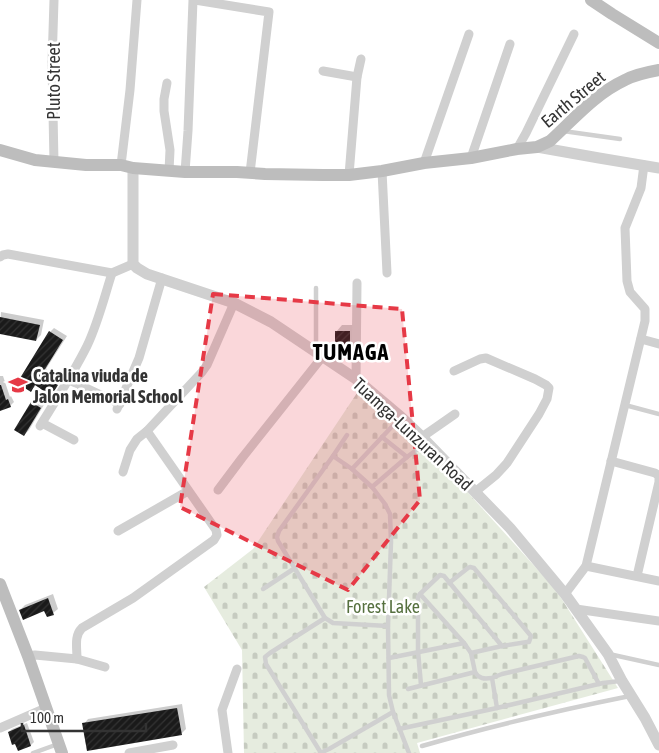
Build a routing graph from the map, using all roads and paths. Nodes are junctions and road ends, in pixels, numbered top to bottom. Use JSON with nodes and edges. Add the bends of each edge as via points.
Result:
{"nodes":[{"id":1,"x":54,"y":0,"type":"edge"},
{"id":2,"x":137,"y":0,"type":"edge"},
{"id":3,"x":194,"y":0,"type":"edge"},
{"id":4,"x":591,"y":0,"type":"edge"},
{"id":5,"x":469,"y":34,"type":"dead end"},
{"id":6,"x":574,"y":34,"type":"dead end"},
{"id":7,"x":659,"y":43,"type":"edge"},
{"id":8,"x":510,"y":44,"type":"dead end"},
{"id":9,"x":361,"y":59,"type":"dead end"},
{"id":10,"x":659,"y":70,"type":"edge"},
{"id":11,"x":323,"y":71,"type":"dead end"},
{"id":12,"x":357,"y":78,"type":"junction"},
{"id":13,"x":167,"y":83,"type":"dead end"},
{"id":14,"x":562,"y":131,"type":"junction"},
{"id":15,"x":620,"y":139,"type":"dead end"},
{"id":16,"x":537,"y":146,"type":"junction"},
{"id":17,"x":517,"y":148,"type":"junction"},
{"id":18,"x":0,"y":150,"type":"edge"},
{"id":19,"x":471,"y":158,"type":"junction"},
{"id":20,"x":54,"y":162,"type":"junction"},
{"id":21,"x":424,"y":163,"type":"junction"},
{"id":22,"x":644,"y":165,"type":"junction"},
{"id":23,"x":126,"y":166,"type":"junction"},
{"id":24,"x":659,"y":168,"type":"edge"},
{"id":25,"x":169,"y":170,"type":"junction"},
{"id":26,"x":382,"y":171,"type":"junction"},
{"id":27,"x":185,"y":172,"type":"junction"},
{"id":28,"x":250,"y":173,"type":"junction"},
{"id":29,"x":349,"y":175,"type":"junction"},
{"id":30,"x":0,"y":257,"type":"edge"},
{"id":31,"x":133,"y":264,"type":"junction"},
{"id":32,"x":112,"y":273,"type":"junction"},
{"id":33,"x":387,"y":273,"type":"dead end"},
{"id":34,"x":162,"y":278,"type":"junction"},
{"id":35,"x":357,"y":283,"type":"dead end"},
{"id":36,"x":316,"y":288,"type":"dead end"},
{"id":37,"x":234,"y":302,"type":"junction"},
{"id":38,"x":641,"y":339,"type":"junction"},
{"id":39,"x":659,"y":344,"type":"edge"},
{"id":40,"x":319,"y":354,"type":"junction"},
{"id":41,"x":454,"y":371,"type":"dead end"},
{"id":42,"x":356,"y":379,"type":"junction"},
{"id":43,"x":69,"y":380,"type":"junction"},
{"id":44,"x":625,"y":405,"type":"junction"},
{"id":45,"x":455,"y":414,"type":"dead end"},
{"id":46,"x":659,"y":414,"type":"edge"},
{"id":47,"x":400,"y":417,"type":"junction"},
{"id":48,"x":147,"y":431,"type":"junction"},
{"id":49,"x":347,"y":434,"type":"dead end"},
{"id":50,"x":382,"y":438,"type":"junction"},
{"id":51,"x":74,"y":440,"type":"dead end"},
{"id":52,"x":424,"y":440,"type":"junction"},
{"id":53,"x":333,"y":456,"type":"junction"},
{"id":54,"x":407,"y":457,"type":"junction"},
{"id":55,"x":611,"y":461,"type":"junction"},
{"id":56,"x":352,"y":469,"type":"junction"},
{"id":57,"x":123,"y":472,"type":"dead end"},
{"id":58,"x":372,"y":487,"type":"junction"},
{"id":59,"x":218,"y":490,"type":"dead end"},
{"id":60,"x":188,"y":491,"type":"junction"},
{"id":61,"x":475,"y":492,"type":"junction"},
{"id":62,"x":118,"y":531,"type":"dead end"},
{"id":63,"x":586,"y":566,"type":"junction"},
{"id":64,"x":295,"y":568,"type":"junction"},
{"id":65,"x":637,"y":576,"type":"junction"},
{"id":66,"x":659,"y":581,"type":"edge"},
{"id":67,"x":449,"y":582,"type":"junction"},
{"id":68,"x":0,"y":584,"type":"edge"},
{"id":69,"x":263,"y":588,"type":"dead end"},
{"id":70,"x":420,"y":594,"type":"junction"},
{"id":71,"x":565,"y":594,"type":"junction"},
{"id":72,"x":576,"y":609,"type":"junction"},
{"id":73,"x":325,"y":618,"type":"junction"},
{"id":74,"x":659,"y":621,"type":"edge"},
{"id":75,"x":388,"y":626,"type":"junction"},
{"id":76,"x":464,"y":643,"type":"junction"},
{"id":77,"x":502,"y":646,"type":"junction"},
{"id":78,"x":418,"y":651,"type":"junction"},
{"id":79,"x":471,"y":653,"type":"junction"},
{"id":80,"x":608,"y":654,"type":"junction"},
{"id":81,"x":28,"y":656,"type":"junction"},
{"id":82,"x":77,"y":658,"type":"junction"},
{"id":83,"x":389,"y":658,"type":"junction"},
{"id":84,"x":659,"y":665,"type":"edge"},
{"id":85,"x":105,"y":667,"type":"dead end"},
{"id":86,"x":237,"y":669,"type":"dead end"},
{"id":87,"x":474,"y":672,"type":"junction"},
{"id":88,"x":492,"y":678,"type":"junction"},
{"id":89,"x":622,"y":681,"type":"junction"},
{"id":90,"x":599,"y":684,"type":"junction"},
{"id":91,"x":421,"y":685,"type":"junction"},
{"id":92,"x":408,"y":689,"type":"dead end"},
{"id":93,"x":631,"y":696,"type":"junction"},
{"id":94,"x":46,"y":708,"type":"junction"},
{"id":95,"x":497,"y":708,"type":"junction"},
{"id":96,"x":393,"y":712,"type":"junction"},
{"id":97,"x":0,"y":728,"type":"edge"},
{"id":98,"x":399,"y":729,"type":"junction"},
{"id":99,"x":173,"y":745,"type":"dead end"},
{"id":100,"x":659,"y":745,"type":"edge"},
{"id":101,"x":422,"y":746,"type":"dead end"},
{"id":102,"x":60,"y":748,"type":"edge"},
{"id":103,"x":330,"y":751,"type":"edge"},
{"id":104,"x":33,"y":753,"type":"edge"},
{"id":105,"x":128,"y":753,"type":"edge"},
{"id":106,"x":228,"y":753,"type":"edge"},
{"id":107,"x":320,"y":753,"type":"edge"},
{"id":108,"x":409,"y":753,"type":"edge"}],
"edges":[{"from":1,"to":20,"type":"street","name":"Pluto Street"},
{"from":2,"to":23,"type":"street"},
{"from":3,"to":27,"type":"street"},
{"from":3,"to":28,"type":"street","via":[[269,12]]},
{"from":4,"to":7,"type":"main road"},
{"from":5,"to":21,"type":"street"},
{"from":6,"to":17,"type":"street"},
{"from":8,"to":19,"type":"street"},
{"from":9,"to":12,"type":"street"},
{"from":10,"to":14,"type":"main road","name":"Earth Street","via":[[627,79],[602,93]]},
{"from":11,"to":12,"type":"street"},
{"from":12,"to":29,"type":"street"},
{"from":13,"to":25,"type":"street","via":[[164,111],[170,150]]},
{"from":14,"to":15,"type":"lane"},
{"from":14,"to":16,"type":"main road","name":"Earth Street"},
{"from":16,"to":17,"type":"main road"},
{"from":16,"to":22,"type":"street"},
{"from":17,"to":19,"type":"main road"},
{"from":18,"to":20,"type":"main road"},
{"from":19,"to":21,"type":"main road"},
{"from":20,"to":23,"type":"main road"},
{"from":21,"to":26,"type":"main road"},
{"from":22,"to":24,"type":"street"},
{"from":22,"to":38,"type":"street","via":[[641,188],[625,228],[627,280],[630,292],[645,308]]},
{"from":23,"to":25,"type":"main road"},
{"from":23,"to":31,"type":"street"},
{"from":25,"to":27,"type":"main road"},
{"from":26,"to":29,"type":"main road"},
{"from":26,"to":33,"type":"street"},
{"from":27,"to":28,"type":"main road"},
{"from":28,"to":29,"type":"main road"},
{"from":30,"to":32,"type":"street","via":[[8,254]]},
{"from":31,"to":32,"type":"street"},
{"from":31,"to":34,"type":"street","name":"Tuamga-Lunzuran Road","via":[[147,274]]},
{"from":32,"to":43,"type":"street","via":[[87,346]]},
{"from":34,"to":37,"type":"street","name":"Tuamga-Lunzuran Road"},
{"from":34,"to":43,"type":"street","via":[[139,358],[119,407]]},
{"from":35,"to":42,"type":"street"},
{"from":36,"to":40,"type":"lane"},
{"from":37,"to":40,"type":"street","name":"Tuamga-Lunzuran Road"},
{"from":37,"to":48,"type":"street","via":[[207,365]]},
{"from":38,"to":39,"type":"street"},
{"from":38,"to":44,"type":"street"},
{"from":40,"to":42,"type":"street","name":"Tuamga-Lunzuran Road"},
{"from":40,"to":59,"type":"street"},
{"from":41,"to":61,"type":"street","via":[[486,358],[536,379],[549,388],[539,414],[507,463]]},
{"from":42,"to":47,"type":"street","name":"Tuamga-Lunzuran Road"},
{"from":43,"to":51,"type":"street","via":[[41,425]]},
{"from":44,"to":46,"type":"lane"},
{"from":44,"to":55,"type":"street"},
{"from":45,"to":52,"type":"street"},
{"from":47,"to":50,"type":"lane"},
{"from":47,"to":52,"type":"street","name":"Tuamga-Lunzuran Road"},
{"from":48,"to":57,"type":"street","via":[[130,450]]},
{"from":48,"to":60,"type":"street"},
{"from":49,"to":53,"type":"lane"},
{"from":50,"to":54,"type":"lane"},
{"from":50,"to":56,"type":"lane"},
{"from":52,"to":54,"type":"lane"},
{"from":52,"to":61,"type":"street","name":"Tuamga-Lunzuran Road"},
{"from":53,"to":56,"type":"lane"},
{"from":53,"to":64,"type":"lane","via":[[277,536]]},
{"from":54,"to":58,"type":"lane"},
{"from":55,"to":63,"type":"street"},
{"from":55,"to":65,"type":"street","via":[[659,476]]},
{"from":56,"to":58,"type":"lane"},
{"from":58,"to":75,"type":"lane","via":[[390,514]]},
{"from":60,"to":62,"type":"street"},
{"from":60,"to":82,"type":"street","via":[[216,530],[214,540],[133,598],[82,628],[76,637]]},
{"from":61,"to":71,"type":"street","name":"Tuamga-Lunzuran Road"},
{"from":63,"to":65,"type":"street"},
{"from":63,"to":71,"type":"street"},
{"from":64,"to":69,"type":"lane"},
{"from":64,"to":73,"type":"lane"},
{"from":65,"to":66,"type":"street"},
{"from":67,"to":70,"type":"lane","via":[[440,575]]},
{"from":67,"to":77,"type":"lane"},
{"from":67,"to":77,"type":"lane","via":[[468,568],[474,568],[531,636],[530,642]]},
{"from":68,"to":81,"type":"main road"},
{"from":70,"to":76,"type":"lane"},
{"from":70,"to":78,"type":"lane"},
{"from":71,"to":72,"type":"street","name":"Tuamga-Lunzuran Road"},
{"from":72,"to":74,"type":"street"},
{"from":72,"to":80,"type":"street","name":"Tuamga-Lunzuran Road"},
{"from":73,"to":75,"type":"lane","via":[[333,623]]},
{"from":73,"to":107,"type":"lane","via":[[265,657],[266,664]]},
{"from":75,"to":83,"type":"lane"},
{"from":76,"to":78,"type":"lane"},
{"from":76,"to":79,"type":"lane"},
{"from":77,"to":79,"type":"lane"},
{"from":78,"to":83,"type":"lane"},
{"from":78,"to":91,"type":"lane"},
{"from":79,"to":87,"type":"lane"},
{"from":80,"to":84,"type":"lane"},
{"from":80,"to":89,"type":"street","name":"Tuamga-Lunzuran Road"},
{"from":81,"to":82,"type":"street"},
{"from":81,"to":94,"type":"main road"},
{"from":82,"to":85,"type":"street"},
{"from":83,"to":96,"type":"lane","via":[[389,695]]},
{"from":86,"to":106,"type":"street","via":[[222,710]]},
{"from":87,"to":88,"type":"lane","via":[[481,678]]},
{"from":87,"to":91,"type":"lane"},
{"from":88,"to":90,"type":"lane","via":[[581,656]]},
{"from":88,"to":95,"type":"lane"},
{"from":89,"to":90,"type":"lane"},
{"from":89,"to":93,"type":"street","name":"Tuamga-Lunzuran Road"},
{"from":90,"to":95,"type":"lane"},
{"from":91,"to":92,"type":"lane"},
{"from":93,"to":100,"type":"street","name":"Tuamga-Lunzuran Road"},
{"from":93,"to":101,"type":"lane"},
{"from":94,"to":97,"type":"street"},
{"from":94,"to":102,"type":"main road"},
{"from":95,"to":98,"type":"lane"},
{"from":96,"to":98,"type":"lane"},
{"from":96,"to":103,"type":"lane"},
{"from":98,"to":108,"type":"lane"},
{"from":99,"to":105,"type":"street"},
{"from":102,"to":104,"type":"lane"},
{"from":103,"to":107,"type":"lane"}]}
